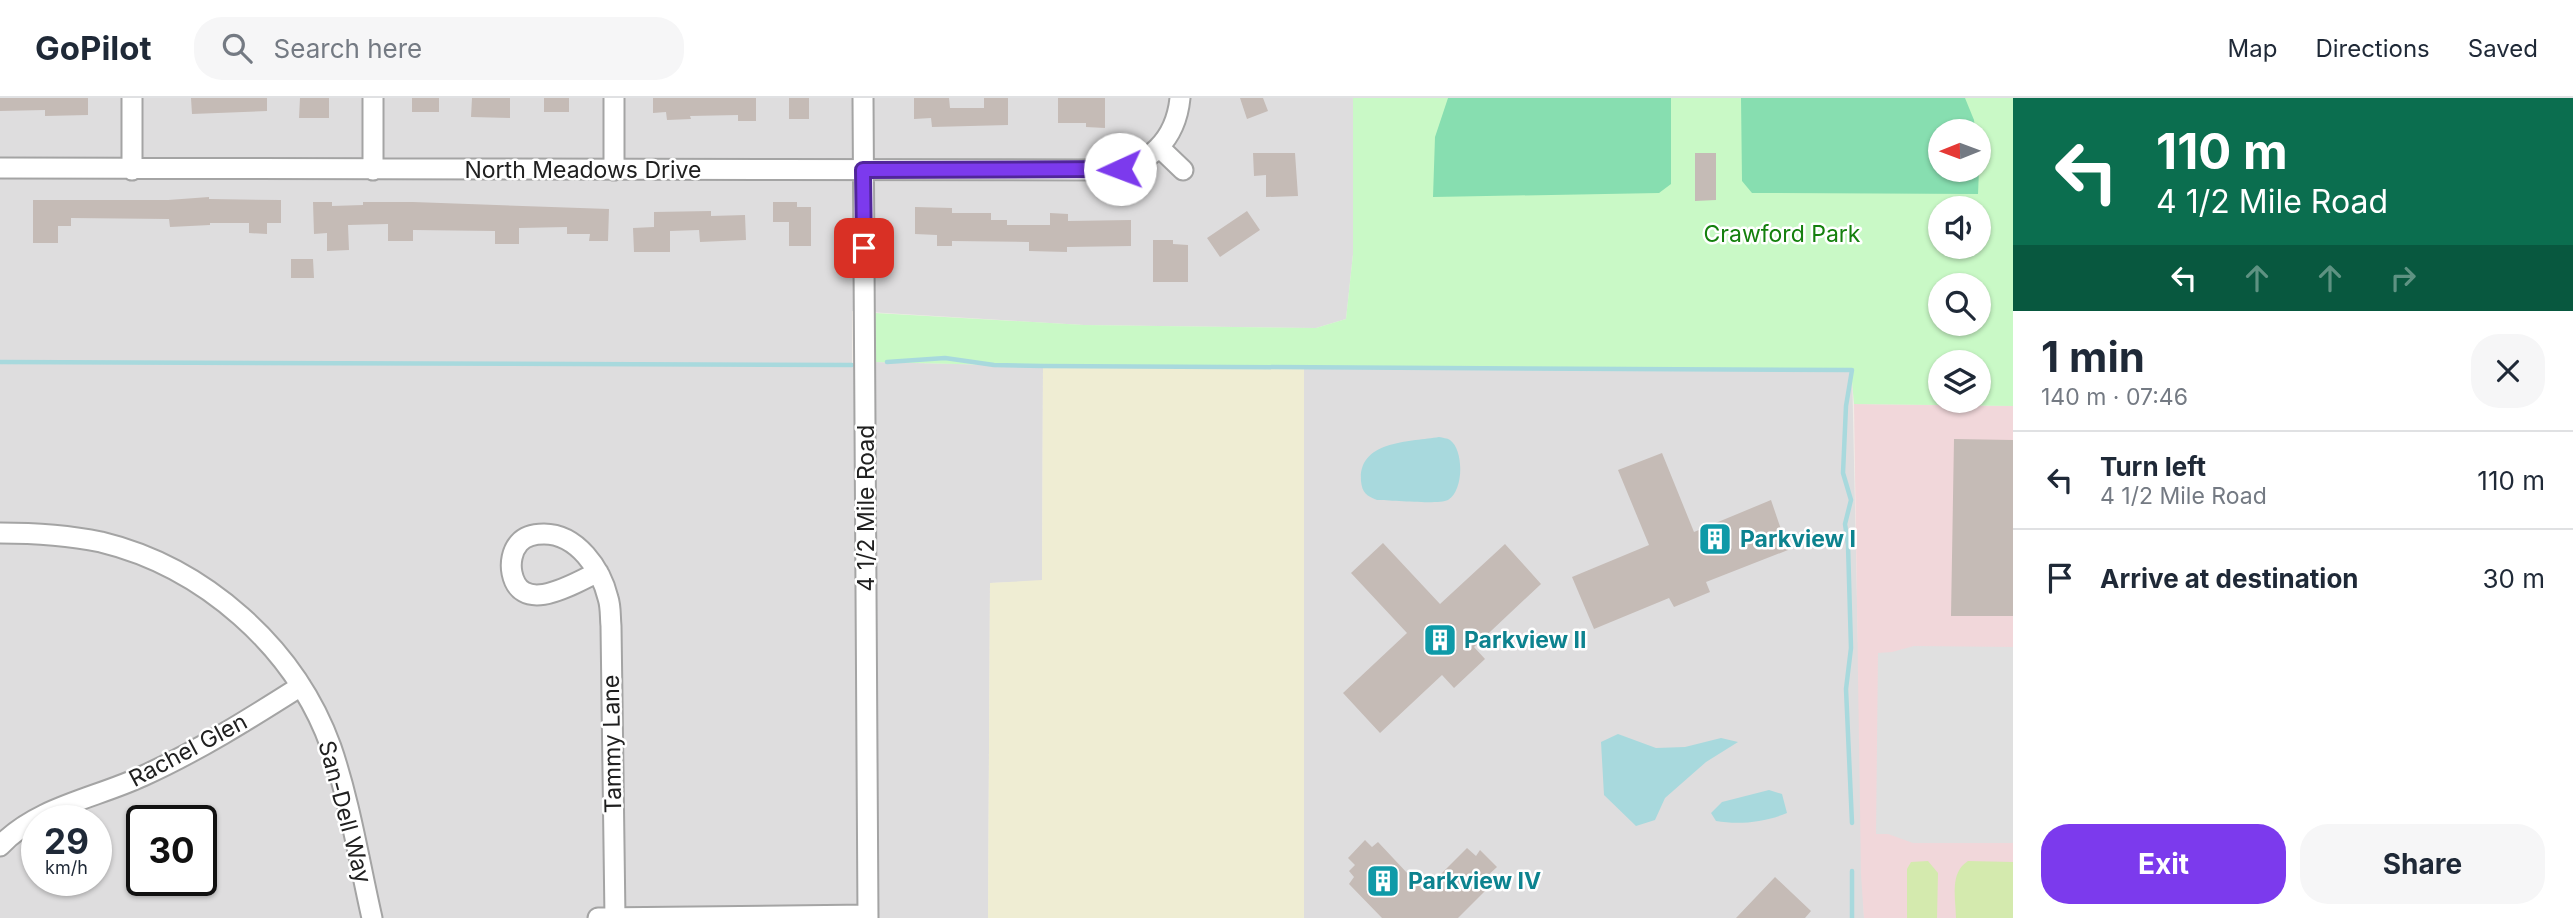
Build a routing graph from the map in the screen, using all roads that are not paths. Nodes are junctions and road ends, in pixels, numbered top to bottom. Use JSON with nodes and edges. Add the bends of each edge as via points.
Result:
{"nodes":[{"id":1,"x":132,"y":98,"type":"edge"},
{"id":2,"x":373,"y":98,"type":"edge"},
{"id":3,"x":614,"y":98,"type":"edge"},
{"id":4,"x":863,"y":98,"type":"edge"},
{"id":5,"x":1180,"y":98,"type":"edge"},
{"id":6,"x":1160,"y":148,"type":"junction"},
{"id":7,"x":0,"y":168,"type":"edge"},
{"id":8,"x":132,"y":170,"type":"junction"},
{"id":9,"x":373,"y":170,"type":"junction"},
{"id":10,"x":614,"y":170,"type":"junction"},
{"id":11,"x":863,"y":170,"type":"junction"},
{"id":12,"x":1183,"y":170,"type":"dead end"},
{"id":13,"x":0,"y":533,"type":"edge"},
{"id":14,"x":598,"y":572,"type":"dead end"},
{"id":15,"x":301,"y":686,"type":"junction"},
{"id":16,"x":0,"y":846,"type":"edge"},
{"id":17,"x":868,"y":917,"type":"edge"},
{"id":18,"x":372,"y":918,"type":"edge"},
{"id":19,"x":598,"y":918,"type":"edge"},
{"id":20,"x":615,"y":918,"type":"edge"}],
"edges":[{"from":1,"to":8,"type":"street"},
{"from":2,"to":9,"type":"street"},
{"from":3,"to":10,"type":"street"},
{"from":4,"to":11,"type":"street","name":"4 1/2 Mile Road"},
{"from":5,"to":6,"type":"street","via":[[1172,132]]},
{"from":6,"to":11,"type":"street","name":"North Meadows Drive","via":[[1139,163],[1107,170]]},
{"from":6,"to":12,"type":"street"},
{"from":7,"to":8,"type":"street","name":"North Meadows Drive"},
{"from":8,"to":9,"type":"street","name":"North Meadows Drive"},
{"from":9,"to":10,"type":"street","name":"North Meadows Drive"},
{"from":10,"to":11,"type":"street","name":"North Meadows Drive"},
{"from":11,"to":17,"type":"street","name":"4 1/2 Mile Road"},
{"from":13,"to":15,"type":"street","name":"San-Dell Way","via":[[102,543],[172,569],[234,610],[268,643]]},
{"from":14,"to":20,"type":"street","name":"Tammy Lane","via":[[609,599],[611,625]]},
{"from":15,"to":16,"type":"street","name":"Rachel Glen","via":[[190,754],[27,824]]},
{"from":15,"to":18,"type":"street","name":"San-Dell Way","via":[[340,774]]},
{"from":17,"to":20,"type":"street"},
{"from":19,"to":20,"type":"street"}]}
